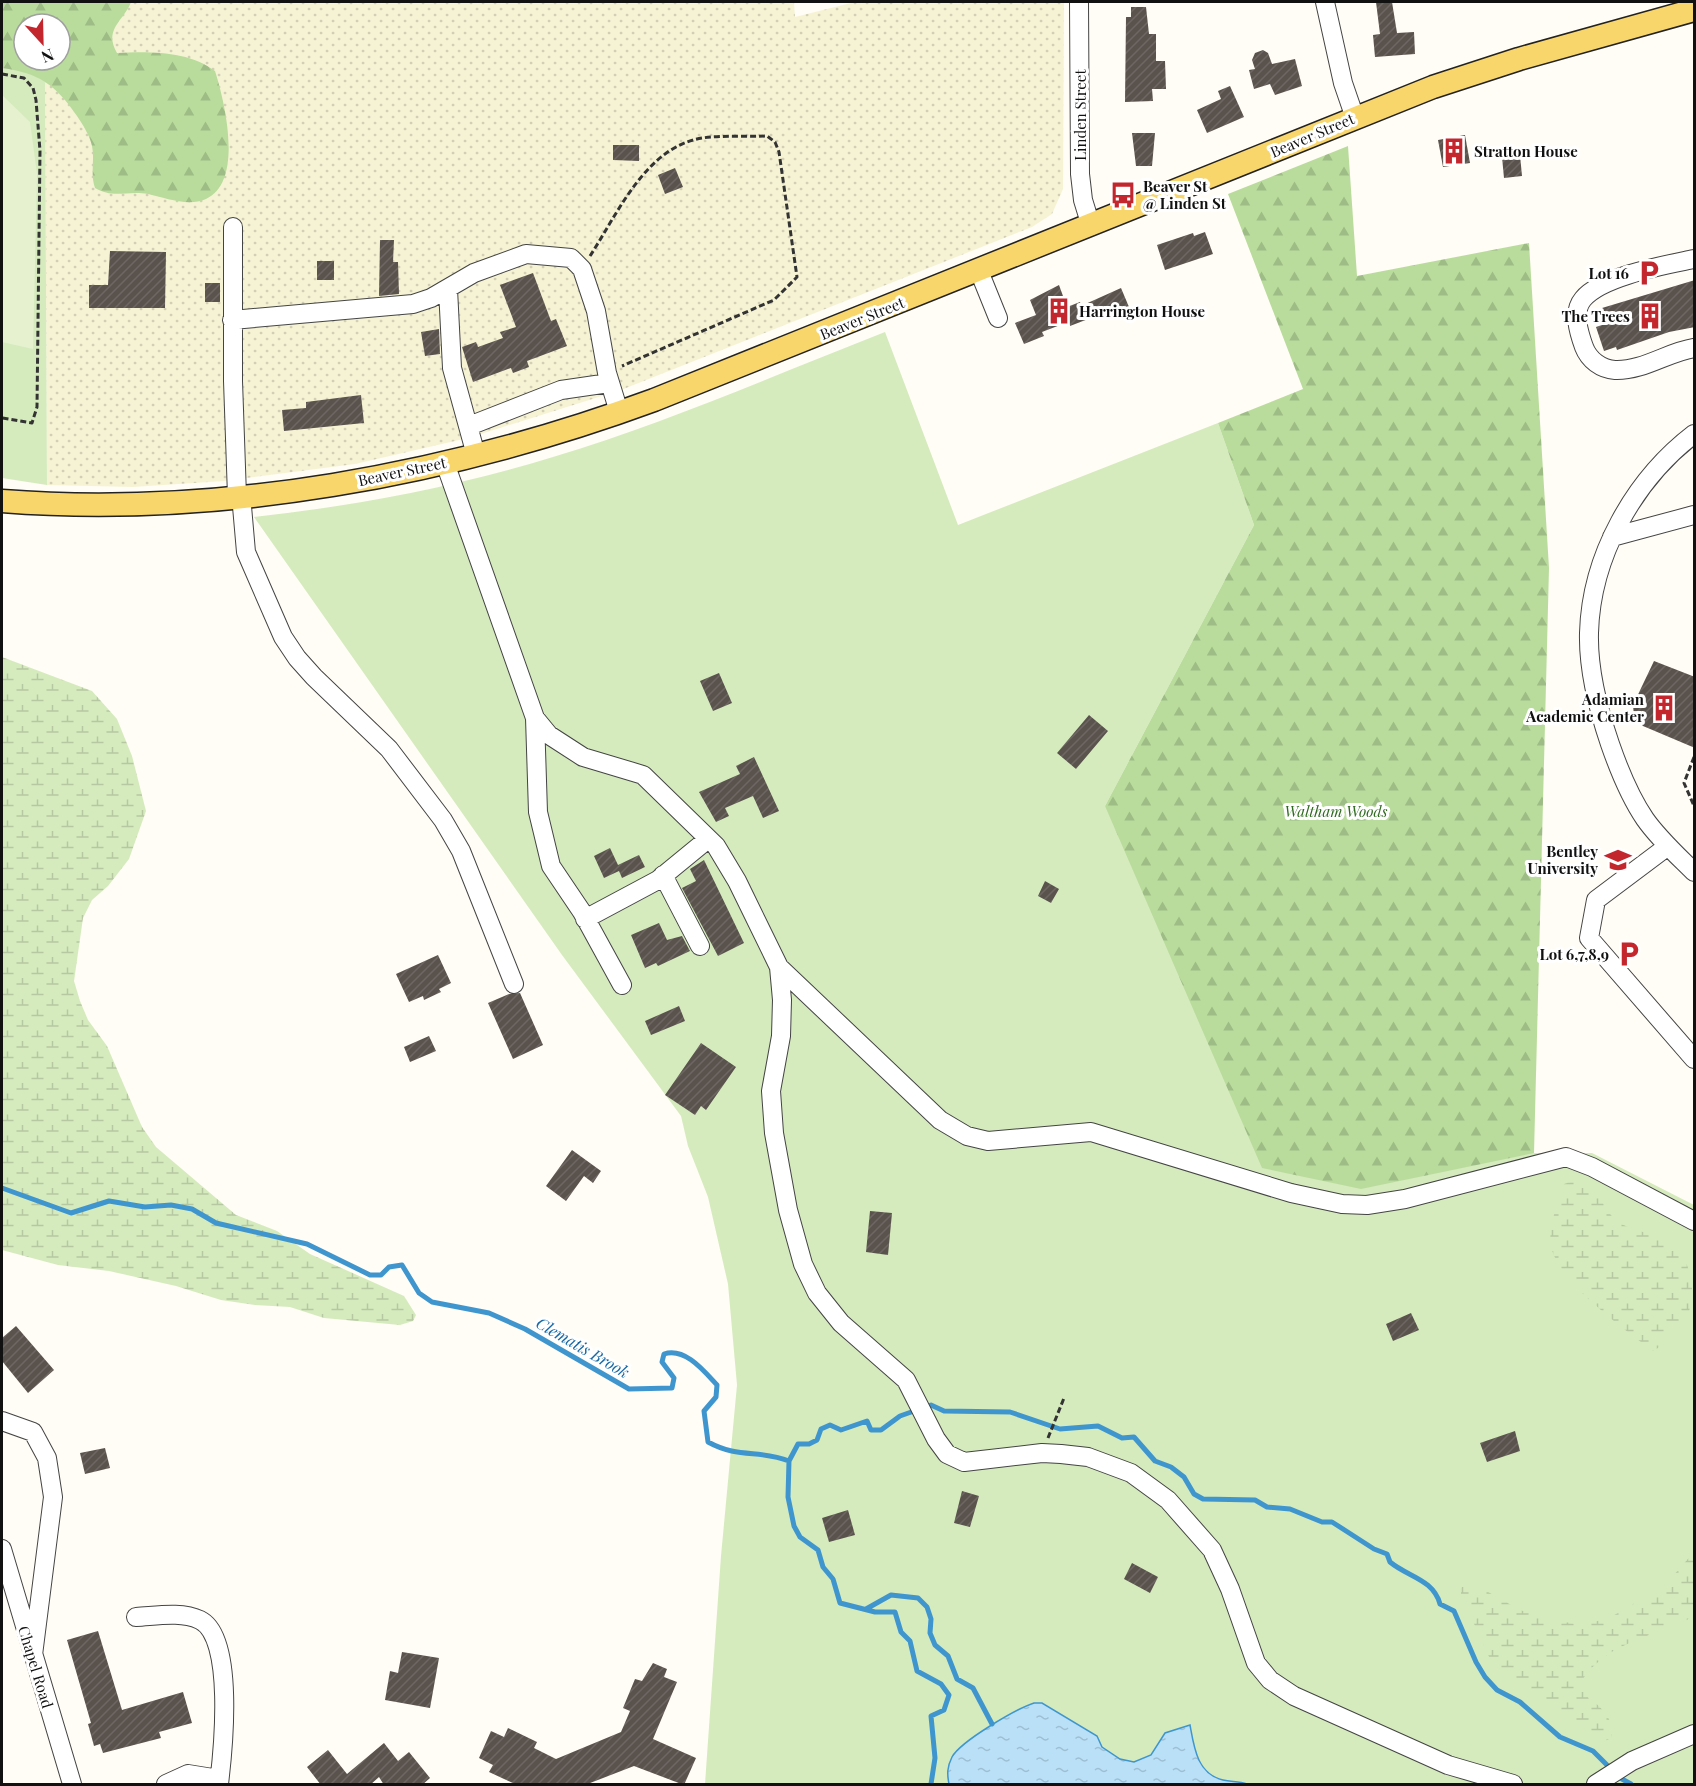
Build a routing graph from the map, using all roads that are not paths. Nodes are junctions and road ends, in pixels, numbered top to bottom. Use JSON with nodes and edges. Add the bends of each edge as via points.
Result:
{"nodes":[{"id":1,"x":1079,"y":2,"type":"edge"},
{"id":2,"x":1324,"y":2,"type":"edge"},
{"id":3,"x":1695,"y":10,"type":"edge"},
{"id":4,"x":1355,"y":118,"type":"junction"},
{"id":5,"x":1091,"y":226,"type":"junction"},
{"id":6,"x":233,"y":227,"type":"dead end"},
{"id":7,"x":1695,"y":259,"type":"edge"},
{"id":8,"x":979,"y":271,"type":"junction"},
{"id":9,"x":448,"y":289,"type":"junction"},
{"id":10,"x":998,"y":318,"type":"dead end"},
{"id":11,"x":232,"y":320,"type":"junction"},
{"id":12,"x":1695,"y":348,"type":"edge"},
{"id":13,"x":608,"y":378,"type":"junction"},
{"id":14,"x":619,"y":412,"type":"junction"},
{"id":15,"x":469,"y":426,"type":"junction"},
{"id":16,"x":1695,"y":434,"type":"edge"},
{"id":17,"x":476,"y":455,"type":"junction"},
{"id":18,"x":445,"y":463,"type":"junction"},
{"id":19,"x":239,"y":496,"type":"junction"},
{"id":20,"x":2,"y":501,"type":"edge"},
{"id":21,"x":1695,"y":515,"type":"edge"},
{"id":22,"x":1612,"y":537,"type":"junction"},
{"id":23,"x":535,"y":718,"type":"junction"},
{"id":24,"x":708,"y":839,"type":"junction"},
{"id":25,"x":1668,"y":846,"type":"junction"},
{"id":26,"x":1695,"y":872,"type":"edge"},
{"id":27,"x":663,"y":875,"type":"junction"},
{"id":28,"x":585,"y":919,"type":"junction"},
{"id":29,"x":700,"y":946,"type":"dead end"},
{"id":30,"x":779,"y":967,"type":"junction"},
{"id":31,"x":514,"y":984,"type":"dead end"},
{"id":32,"x":622,"y":985,"type":"dead end"},
{"id":33,"x":1695,"y":1059,"type":"edge"},
{"id":34,"x":1695,"y":1221,"type":"edge"},
{"id":35,"x":2,"y":1420,"type":"edge"},
{"id":36,"x":2,"y":1549,"type":"edge"},
{"id":37,"x":135,"y":1617,"type":"dead end"},
{"id":38,"x":33,"y":1654,"type":"junction"},
{"id":39,"x":1695,"y":1734,"type":"edge"},
{"id":40,"x":219,"y":1782,"type":"edge"},
{"id":41,"x":72,"y":1785,"type":"edge"},
{"id":42,"x":166,"y":1785,"type":"edge"},
{"id":43,"x":1513,"y":1785,"type":"edge"},
{"id":44,"x":1596,"y":1785,"type":"edge"}],
"edges":[{"from":1,"to":5,"type":"street","name":"Linden Street","via":[[1080,174]]},
{"from":2,"to":4,"type":"street"},
{"from":3,"to":4,"type":"main road","name":"Beaver Street","via":[[1487,69]]},
{"from":4,"to":5,"type":"main road","name":"Beaver Street"},
{"from":5,"to":8,"type":"main road","name":"Beaver Street"},
{"from":6,"to":11,"type":"street"},
{"from":7,"to":12,"type":"street","via":[[1599,286],[1582,299],[1577,317],[1587,355],[1596,364],[1614,370],[1634,368]]},
{"from":8,"to":10,"type":"street"},
{"from":8,"to":14,"type":"main road","name":"Beaver Street"},
{"from":9,"to":11,"type":"street","via":[[413,304]]},
{"from":9,"to":13,"type":"street","via":[[474,273],[526,254],[571,258],[582,269],[599,324]]},
{"from":9,"to":15,"type":"street","via":[[452,368]]},
{"from":11,"to":19,"type":"street"},
{"from":13,"to":14,"type":"street"},
{"from":13,"to":15,"type":"street","via":[[561,390]]},
{"from":14,"to":17,"type":"main road","name":"Beaver Street"},
{"from":15,"to":17,"type":"street"},
{"from":16,"to":22,"type":"street","via":[[1653,470]]},
{"from":17,"to":18,"type":"main road","name":"Beaver Street"},
{"from":18,"to":19,"type":"main road","name":"Beaver Street","via":[[359,480]]},
{"from":18,"to":23,"type":"street"},
{"from":19,"to":20,"type":"main road","name":"Beaver Street","via":[[119,503]]},
{"from":19,"to":31,"type":"street","via":[[248,558],[283,637],[314,677],[388,749],[443,820],[461,851]]},
{"from":21,"to":22,"type":"street"},
{"from":22,"to":25,"type":"street","via":[[1596,586],[1589,632],[1592,680],[1620,771],[1645,819]]},
{"from":23,"to":24,"type":"street","via":[[549,735],[583,757],[643,775]]},
{"from":23,"to":28,"type":"street","via":[[536,779],[544,839],[551,866]]},
{"from":24,"to":27,"type":"street"},
{"from":24,"to":30,"type":"street","via":[[737,881]]},
{"from":25,"to":26,"type":"street"},
{"from":25,"to":33,"type":"street","via":[[1596,900],[1589,939]]},
{"from":27,"to":28,"type":"street"},
{"from":27,"to":29,"type":"street"},
{"from":28,"to":32,"type":"street"},
{"from":30,"to":34,"type":"street","via":[[940,1120],[968,1136],[988,1141],[1091,1132],[1291,1193],[1367,1205],[1405,1199],[1566,1157]]},
{"from":30,"to":43,"type":"street","via":[[782,1027],[771,1090],[774,1133],[803,1264],[817,1293],[841,1323],[906,1380],[947,1454],[964,1462],[1061,1454],[1088,1457],[1131,1473],[1168,1500],[1212,1550],[1256,1663],[1270,1680],[1294,1696],[1448,1765]]},
{"from":35,"to":38,"type":"street","via":[[33,1432],[47,1458],[53,1497]]},
{"from":36,"to":38,"type":"street","name":"Chapel Road"},
{"from":37,"to":40,"type":"street","via":[[180,1615],[200,1620],[211,1628],[219,1644],[222,1671]]},
{"from":38,"to":41,"type":"street","name":"Chapel Road"},
{"from":39,"to":44,"type":"street","via":[[1632,1761]]},
{"from":40,"to":42,"type":"street","via":[[188,1774]]}]}
